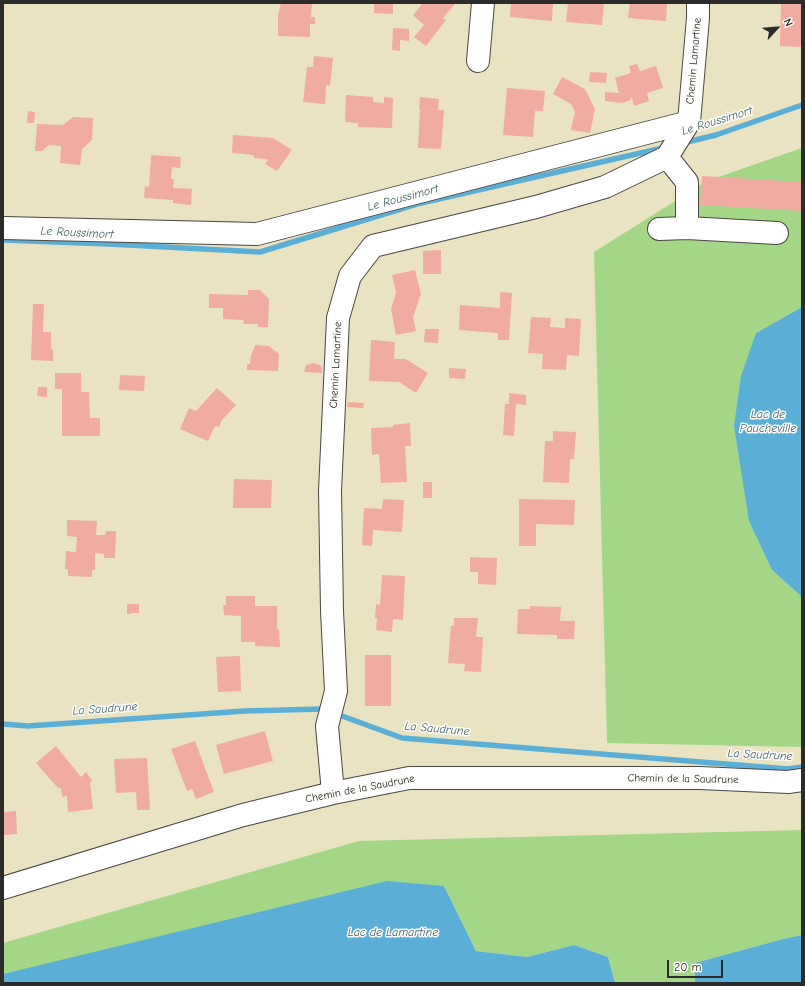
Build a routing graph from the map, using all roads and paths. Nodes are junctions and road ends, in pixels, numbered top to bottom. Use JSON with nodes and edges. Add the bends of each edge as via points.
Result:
{"nodes":[{"id":1,"x":483,"y":3,"type":"edge"},
{"id":2,"x":698,"y":3,"type":"edge"},
{"id":3,"x":478,"y":61,"type":"dead end"},
{"id":4,"x":690,"y":122,"type":"junction"},
{"id":5,"x":667,"y":157,"type":"junction"},
{"id":6,"x":3,"y":228,"type":"edge"},
{"id":7,"x":687,"y":228,"type":"junction"},
{"id":8,"x":659,"y":230,"type":"dead end"},
{"id":9,"x":777,"y":233,"type":"dead end"},
{"id":10,"x":802,"y":780,"type":"edge"},
{"id":11,"x":333,"y":793,"type":"junction"},
{"id":12,"x":3,"y":888,"type":"edge"}],
"edges":[{"from":1,"to":3,"type":"street"},
{"from":2,"to":4,"type":"street","name":"Chemin Lamartine"},
{"from":4,"to":5,"type":"street","name":"Chemin Lamartine"},
{"from":4,"to":6,"type":"street","via":[[257,234]]},
{"from":5,"to":7,"type":"street","via":[[687,182]]},
{"from":5,"to":11,"type":"street","name":"Chemin Lamartine","via":[[605,187],[536,207],[374,246],[350,276],[338,318],[330,491],[336,691],[326,726]]},
{"from":7,"to":8,"type":"street"},
{"from":7,"to":9,"type":"street"},
{"from":10,"to":11,"type":"street","name":"Chemin de la Saudrune","via":[[788,782],[700,778],[408,778]]},
{"from":11,"to":12,"type":"street","name":"Chemin de la Saudrune","via":[[243,815]]}]}
